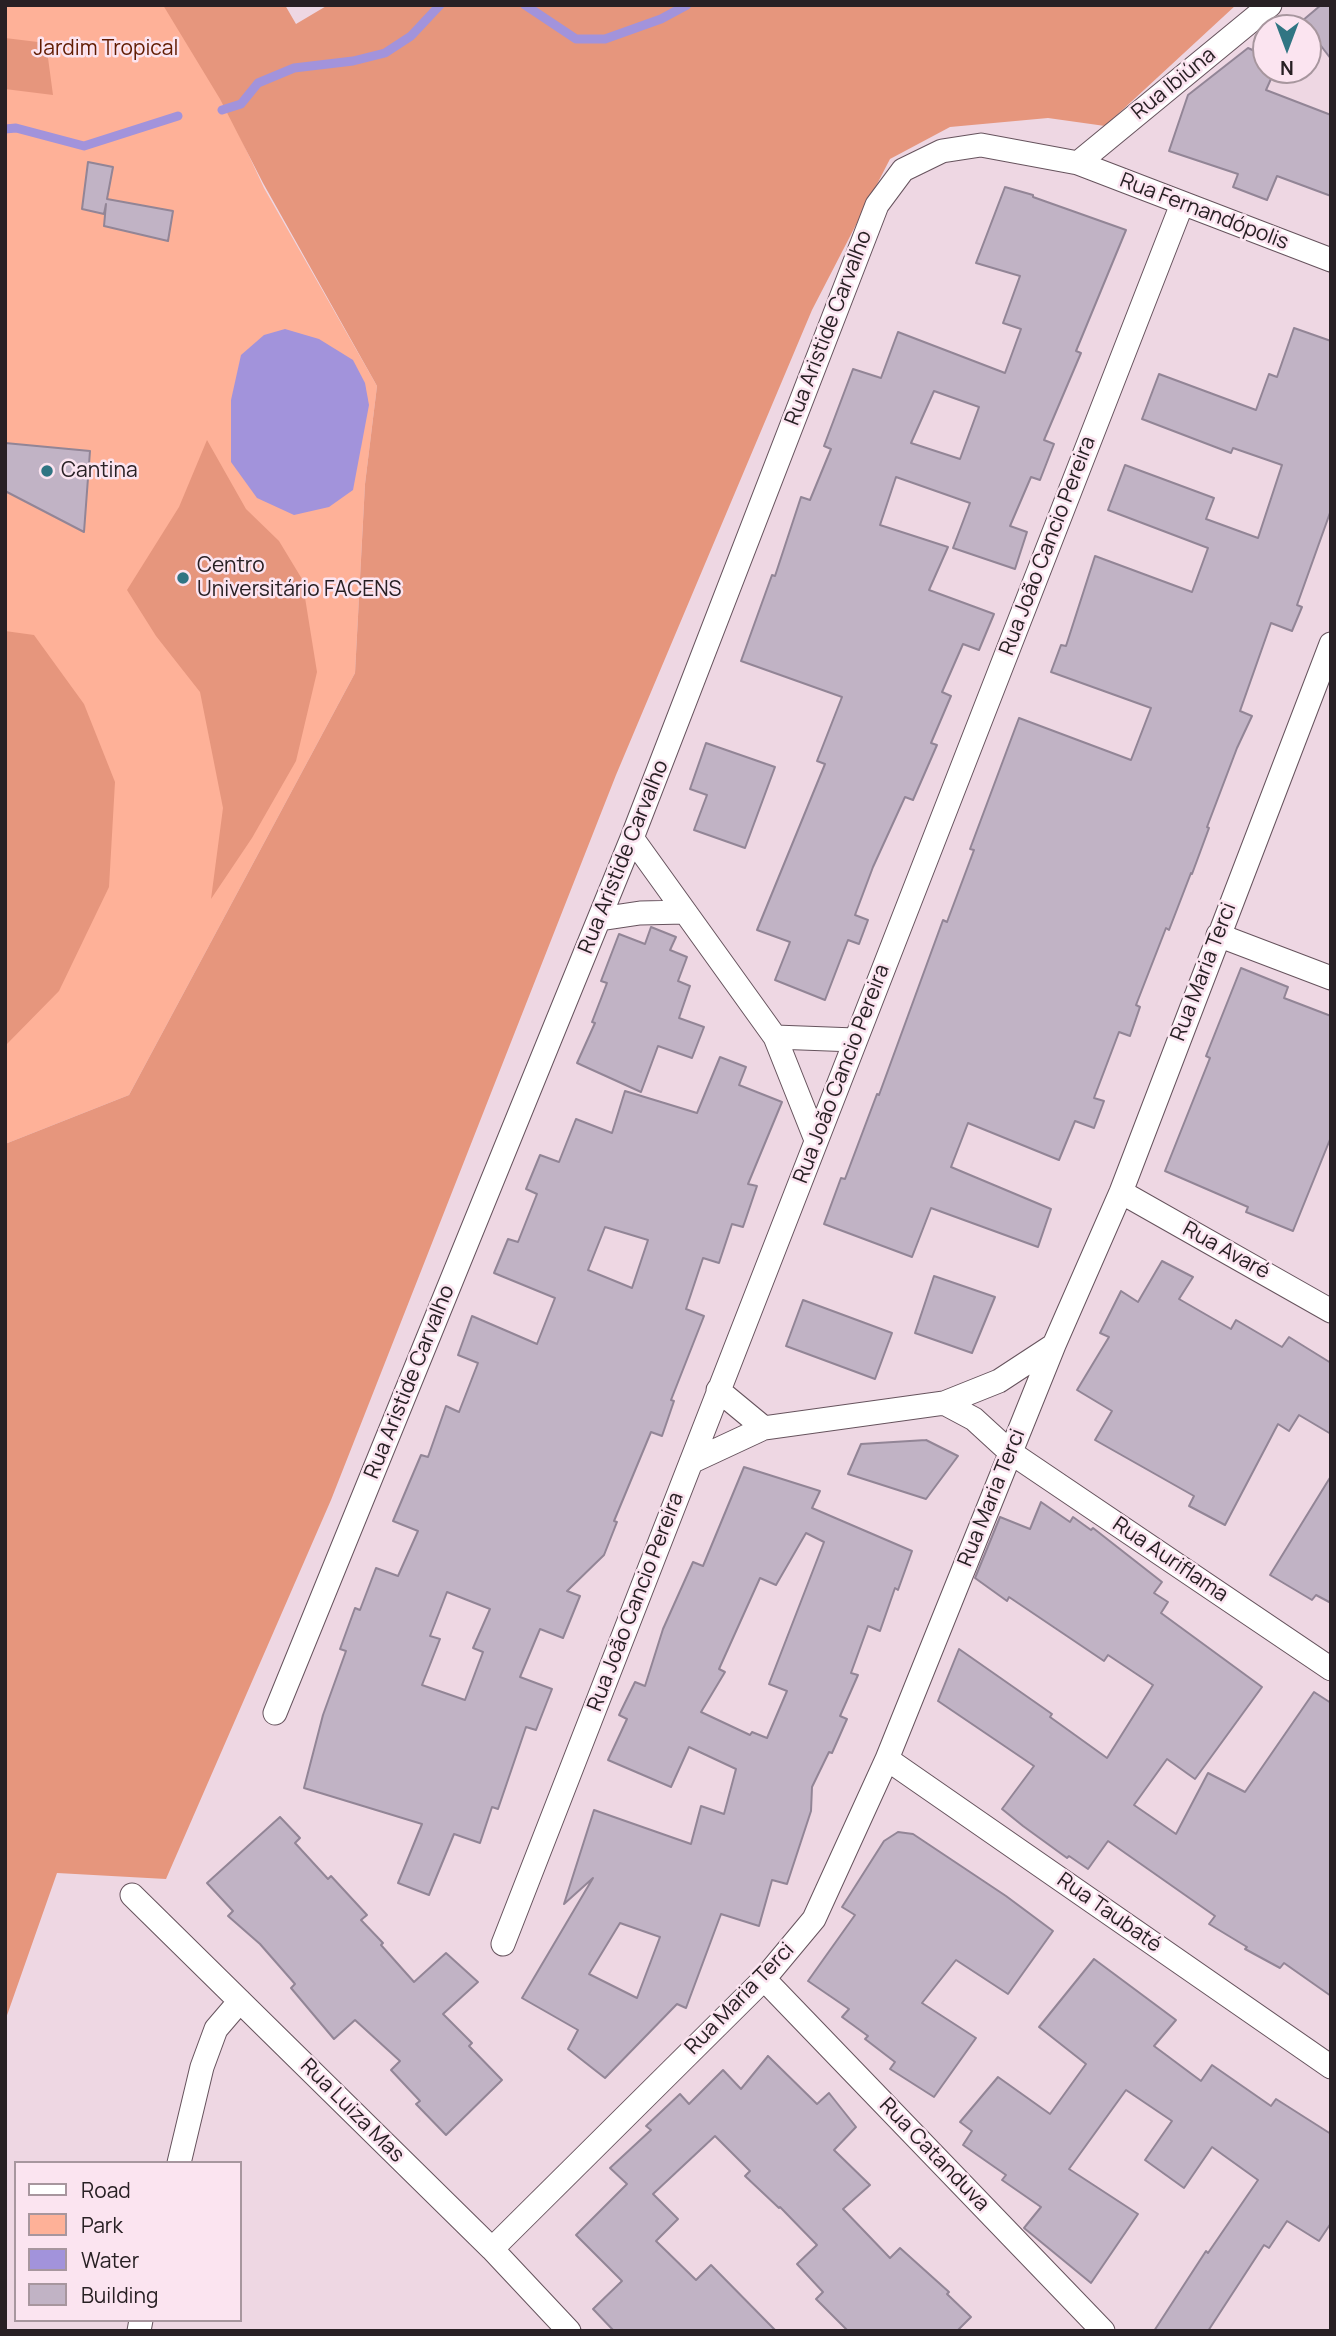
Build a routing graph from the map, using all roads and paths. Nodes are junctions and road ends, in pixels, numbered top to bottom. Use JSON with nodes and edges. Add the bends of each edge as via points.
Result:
{"nodes":[{"id":1,"x":1270,"y":5,"type":"edge"},
{"id":2,"x":1078,"y":163,"type":"junction"},
{"id":3,"x":1182,"y":204,"type":"junction"},
{"id":4,"x":1331,"y":260,"type":"edge"},
{"id":5,"x":1331,"y":644,"type":"edge"},
{"id":6,"x":632,"y":838,"type":"junction"},
{"id":7,"x":685,"y":912,"type":"junction"},
{"id":8,"x":600,"y":919,"type":"junction"},
{"id":9,"x":1218,"y":935,"type":"junction"},
{"id":10,"x":1331,"y":978,"type":"edge"},
{"id":11,"x":775,"y":1037,"type":"junction"},
{"id":12,"x":855,"y":1040,"type":"junction"},
{"id":13,"x":816,"y":1140,"type":"junction"},
{"id":14,"x":1121,"y":1192,"type":"junction"},
{"id":15,"x":1331,"y":1311,"type":"edge"},
{"id":16,"x":1054,"y":1345,"type":"junction"},
{"id":17,"x":719,"y":1390,"type":"junction"},
{"id":18,"x":944,"y":1403,"type":"junction"},
{"id":19,"x":764,"y":1428,"type":"junction"},
{"id":20,"x":1010,"y":1452,"type":"junction"},
{"id":21,"x":691,"y":1462,"type":"junction"},
{"id":22,"x":1331,"y":1668,"type":"edge"},
{"id":23,"x":275,"y":1713,"type":"dead end"},
{"id":24,"x":887,"y":1759,"type":"junction"},
{"id":25,"x":132,"y":1895,"type":"dead end"},
{"id":26,"x":503,"y":1944,"type":"dead end"},
{"id":27,"x":764,"y":1979,"type":"junction"},
{"id":28,"x":240,"y":2001,"type":"junction"},
{"id":29,"x":1331,"y":2067,"type":"edge"},
{"id":30,"x":179,"y":2161,"type":"edge"},
{"id":31,"x":492,"y":2249,"type":"junction"},
{"id":32,"x":569,"y":2331,"type":"edge"},
{"id":33,"x":1103,"y":2331,"type":"edge"}],
"edges":[{"from":1,"to":2,"type":"street","name":"Rua Ibiúna"},
{"from":2,"to":3,"type":"street","name":"Rua Fernandópolis"},
{"from":2,"to":6,"type":"street","name":"Rua Aristide Carvalho","via":[[981,145],[942,151],[903,170],[877,205]]},
{"from":3,"to":4,"type":"street","name":"Rua Fernandópolis"},
{"from":3,"to":12,"type":"street","name":"Rua João Cancio Pereira"},
{"from":5,"to":9,"type":"street","name":"Rua Maria Terci"},
{"from":6,"to":7,"type":"street"},
{"from":6,"to":8,"type":"street","name":"Rua Aristide Carvalho"},
{"from":7,"to":8,"type":"street"},
{"from":7,"to":11,"type":"street"},
{"from":8,"to":23,"type":"street","name":"Rua Aristide Carvalho"},
{"from":9,"to":10,"type":"street"},
{"from":9,"to":14,"type":"street","name":"Rua Maria Terci"},
{"from":11,"to":12,"type":"street"},
{"from":11,"to":13,"type":"street"},
{"from":12,"to":13,"type":"street","name":"Rua João Cancio Pereira"},
{"from":13,"to":17,"type":"street","name":"Rua João Cancio Pereira"},
{"from":14,"to":15,"type":"street","name":"Rua Avaré"},
{"from":14,"to":16,"type":"street","name":"Rua Maria Terci"},
{"from":16,"to":18,"type":"street","via":[[999,1381]]},
{"from":16,"to":20,"type":"street","name":"Rua Maria Terci"},
{"from":17,"to":19,"type":"street"},
{"from":17,"to":21,"type":"street","name":"Rua João Cancio Pereira"},
{"from":18,"to":19,"type":"street"},
{"from":18,"to":20,"type":"street","name":"Rua Auriflama","via":[[974,1419]]},
{"from":19,"to":21,"type":"street"},
{"from":20,"to":22,"type":"street","name":"Rua Auriflama"},
{"from":20,"to":24,"type":"street","name":"Rua Maria Terci"},
{"from":21,"to":26,"type":"street","name":"Rua João Cancio Pereira"},
{"from":24,"to":27,"type":"street","name":"Rua Maria Terci","via":[[814,1919]]},
{"from":24,"to":29,"type":"street","name":"Rua Taubaté"},
{"from":25,"to":28,"type":"street","name":"Rua Luiza Mas"},
{"from":27,"to":31,"type":"street","name":"Rua Maria Terci"},
{"from":27,"to":33,"type":"street","name":"Rua Catanduva"},
{"from":28,"to":30,"type":"street","via":[[216,2029],[201,2067]]},
{"from":28,"to":31,"type":"street","name":"Rua Luiza Mas"},
{"from":31,"to":32,"type":"street","name":"Rua Luiza Mas"}]}
